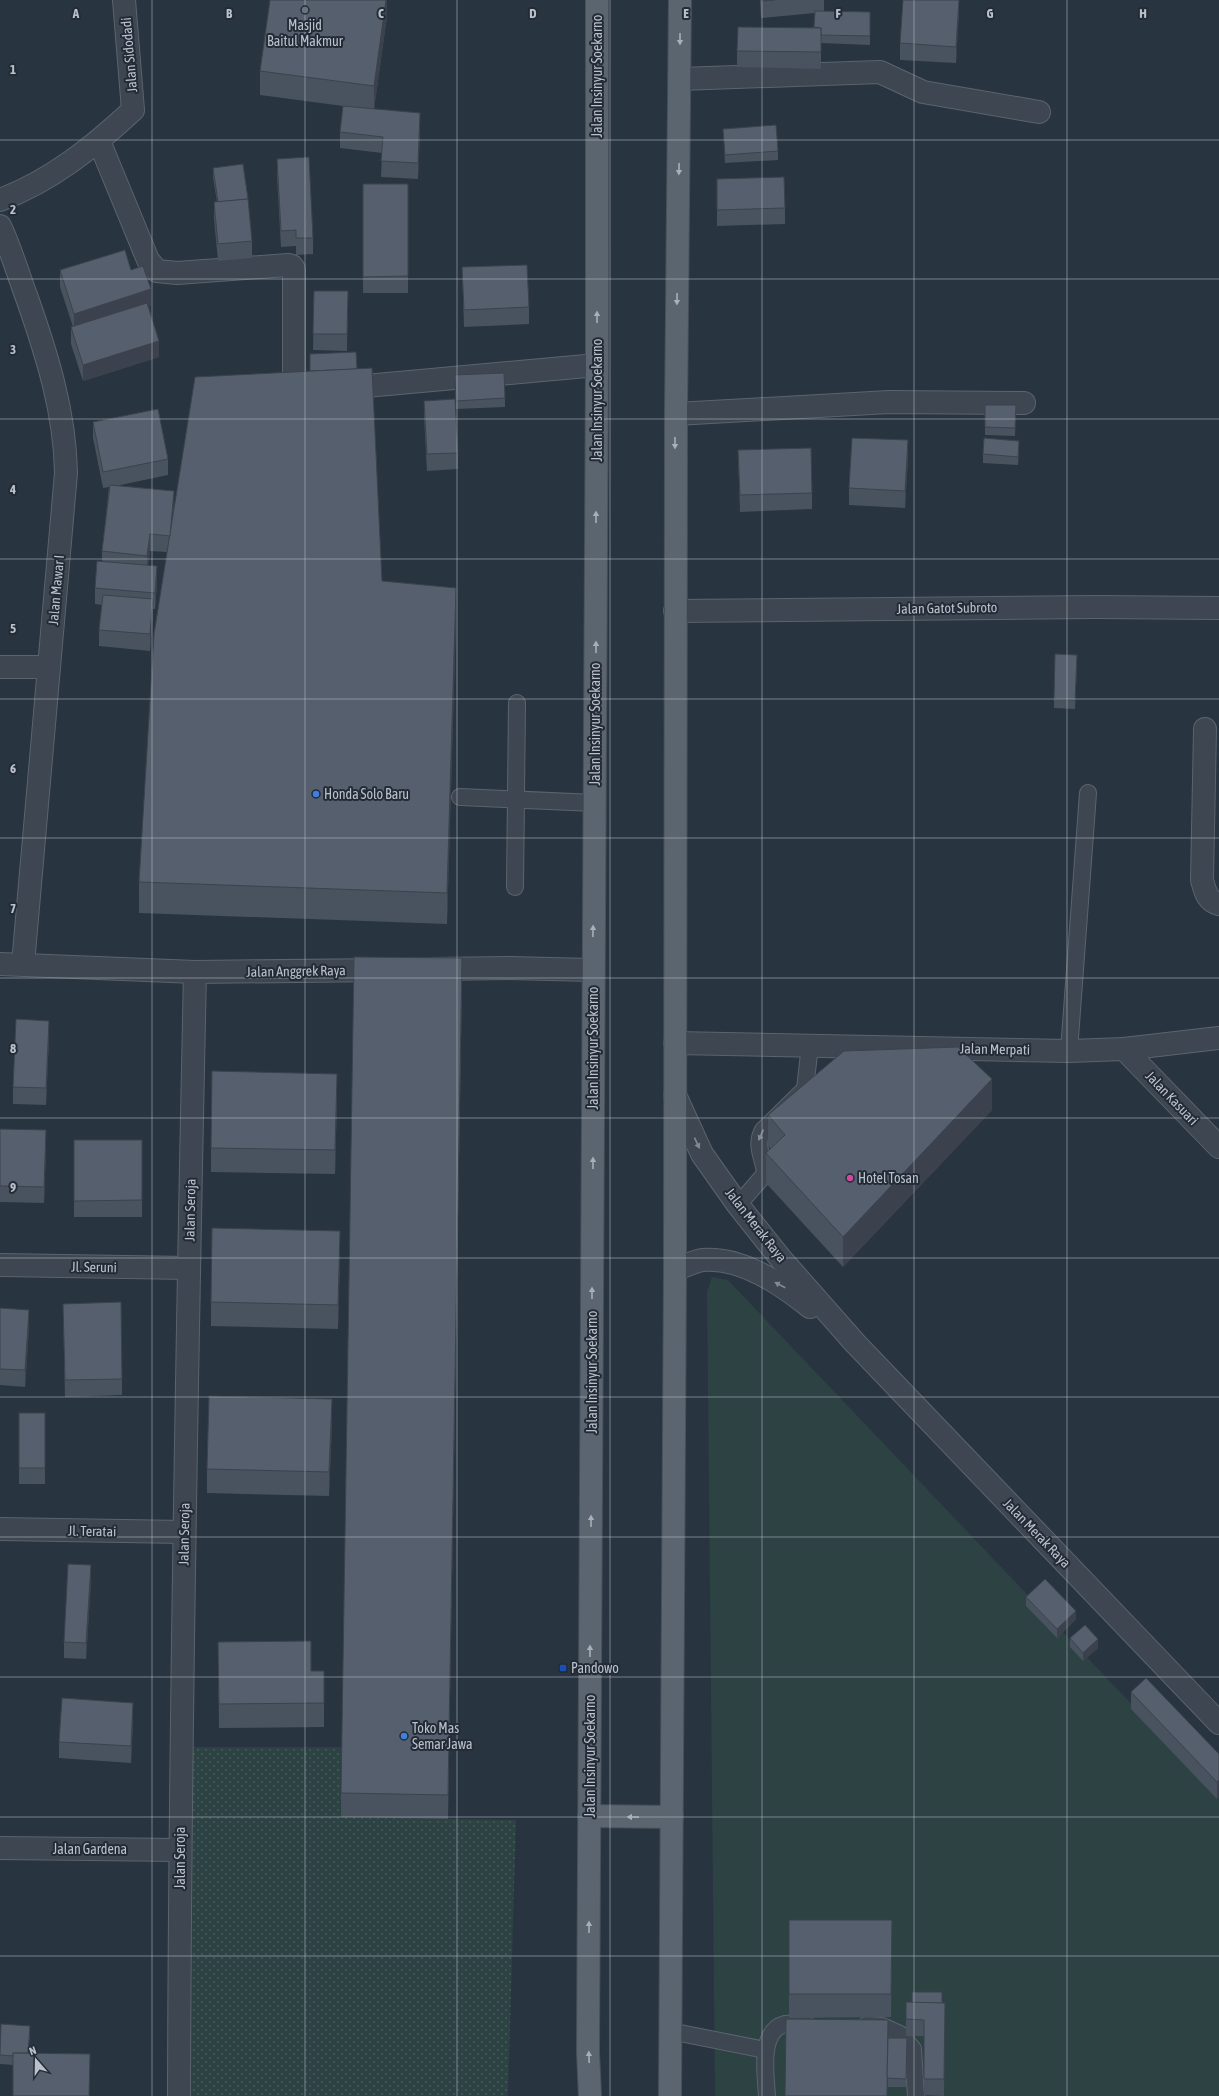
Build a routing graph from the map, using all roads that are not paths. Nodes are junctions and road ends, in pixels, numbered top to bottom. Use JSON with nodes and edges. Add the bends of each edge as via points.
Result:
{"nodes":[{"id":1,"x":124,"y":0,"type":"edge"},
{"id":2,"x":597,"y":0,"type":"edge"},
{"id":3,"x":680,"y":0,"type":"edge"},
{"id":4,"x":680,"y":79,"type":"junction"},
{"id":5,"x":1039,"y":112,"type":"dead end"},
{"id":6,"x":99,"y":141,"type":"junction"},
{"id":7,"x":0,"y":200,"type":"edge"},
{"id":8,"x":0,"y":226,"type":"edge"},
{"id":9,"x":597,"y":365,"type":"junction"},
{"id":10,"x":1024,"y":403,"type":"dead end"},
{"id":11,"x":676,"y":414,"type":"junction"},
{"id":12,"x":1219,"y":608,"type":"edge"},
{"id":13,"x":675,"y":611,"type":"junction"},
{"id":14,"x":0,"y":667,"type":"edge"},
{"id":15,"x":49,"y":667,"type":"junction"},
{"id":16,"x":518,"y":703,"type":"dead end"},
{"id":17,"x":1205,"y":729,"type":"dead end"},
{"id":18,"x":1088,"y":793,"type":"dead end"},
{"id":19,"x":460,"y":797,"type":"dead end"},
{"id":20,"x":516,"y":799,"type":"junction"},
{"id":21,"x":595,"y":803,"type":"junction"},
{"id":22,"x":515,"y":887,"type":"dead end"},
{"id":23,"x":1219,"y":904,"type":"edge"},
{"id":24,"x":0,"y":964,"type":"edge"},
{"id":25,"x":23,"y":964,"type":"junction"},
{"id":26,"x":593,"y":970,"type":"junction"},
{"id":27,"x":195,"y":972,"type":"junction"},
{"id":28,"x":1219,"y":1038,"type":"edge"},
{"id":29,"x":675,"y":1043,"type":"junction"},
{"id":30,"x":810,"y":1045,"type":"junction"},
{"id":31,"x":1124,"y":1050,"type":"junction"},
{"id":32,"x":1069,"y":1051,"type":"junction"},
{"id":33,"x":675,"y":1095,"type":"junction"},
{"id":34,"x":1219,"y":1147,"type":"edge"},
{"id":35,"x":738,"y":1205,"type":"junction"},
{"id":36,"x":0,"y":1265,"type":"edge"},
{"id":37,"x":189,"y":1268,"type":"junction"},
{"id":38,"x":674,"y":1270,"type":"junction"},
{"id":39,"x":855,"y":1343,"type":"junction"},
{"id":40,"x":0,"y":1529,"type":"edge"},
{"id":41,"x":184,"y":1532,"type":"junction"},
{"id":42,"x":1219,"y":1723,"type":"edge"},
{"id":43,"x":589,"y":1816,"type":"junction"},
{"id":44,"x":672,"y":1817,"type":"junction"},
{"id":45,"x":0,"y":1848,"type":"edge"},
{"id":46,"x":180,"y":1850,"type":"junction"},
{"id":47,"x":822,"y":2025,"type":"edge"},
{"id":48,"x":852,"y":2025,"type":"edge"},
{"id":49,"x":670,"y":2031,"type":"junction"},
{"id":50,"x":765,"y":2050,"type":"junction"},
{"id":51,"x":179,"y":2096,"type":"edge"},
{"id":52,"x":590,"y":2096,"type":"edge"},
{"id":53,"x":670,"y":2096,"type":"edge"},
{"id":54,"x":767,"y":2096,"type":"edge"},
{"id":55,"x":916,"y":2096,"type":"edge"}],
"edges":[{"from":1,"to":6,"type":"street","name":"Jalan Sidodadi","via":[[133,110]]},
{"from":9,"to":2,"type":"main road","name":"Jalan Insinyur Soekarno","one_way":true},
{"from":3,"to":4,"type":"main road","one_way":true},
{"from":4,"to":5,"type":"street","via":[[880,72],[923,92]]},
{"from":4,"to":11,"type":"main road","one_way":true},
{"from":6,"to":7,"type":"street","via":[[45,178],[19,193]]},
{"from":6,"to":9,"type":"street","via":[[148,260],[157,271],[177,273],[292,266],[294,388],[297,391]]},
{"from":8,"to":15,"type":"street","name":"Jalan Mawar I","via":[[45,349],[65,444],[66,473]]},
{"from":21,"to":9,"type":"main road","name":"Jalan Insinyur Soekarno","one_way":true},
{"from":10,"to":11,"type":"street","via":[[889,402]]},
{"from":11,"to":13,"type":"main road","one_way":true},
{"from":12,"to":13,"type":"street","name":"Jalan Gatot Subroto","via":[[1096,606]]},
{"from":13,"to":29,"type":"main road"},
{"from":14,"to":15,"type":"street"},
{"from":15,"to":25,"type":"street","name":"Jalan Mawar I"},
{"from":16,"to":20,"type":"lane"},
{"from":17,"to":23,"type":"street","via":[[1202,880],[1205,893],[1213,902]]},
{"from":18,"to":32,"type":"lane"},
{"from":19,"to":20,"type":"lane"},
{"from":20,"to":21,"type":"lane"},
{"from":20,"to":22,"type":"lane"},
{"from":26,"to":21,"type":"main road","name":"Jalan Insinyur Soekarno","one_way":true},
{"from":24,"to":25,"type":"street","name":"Jalan Anggrek Raya"},
{"from":25,"to":27,"type":"street","name":"Jalan Anggrek Raya"},
{"from":26,"to":27,"type":"street","name":"Jalan Anggrek Raya","via":[[509,968]]},
{"from":43,"to":26,"type":"main road","name":"Jalan Insinyur Soekarno","one_way":true},
{"from":27,"to":37,"type":"street","name":"Jalan Seroja"},
{"from":28,"to":31,"type":"street","name":"Jalan Merpati"},
{"from":29,"to":30,"type":"street","name":"Jalan Merpati"},
{"from":29,"to":33,"type":"main road"},
{"from":30,"to":32,"type":"street","name":"Jalan Merpati"},
{"from":30,"to":35,"type":"lane","one_way":true,"via":[[805,1090],[761,1134],[758,1146],[765,1174]]},
{"from":31,"to":32,"type":"street","name":"Jalan Merpati"},
{"from":31,"to":34,"type":"street","name":"Jalan Kasuari"},
{"from":33,"to":35,"type":"street","name":"Jalan Merak Raya","one_way":true,"via":[[702,1154]]},
{"from":33,"to":38,"type":"main road"},
{"from":35,"to":39,"type":"street","name":"Jalan Merak Raya","via":[[781,1259]]},
{"from":36,"to":37,"type":"street","name":"Jl. Seruni"},
{"from":37,"to":41,"type":"street","name":"Jalan Seroja"},
{"from":39,"to":38,"type":"street","name":"Jalan Merak Raya","one_way":true,"via":[[789,1290],[758,1273],[727,1261],[708,1260]]},
{"from":38,"to":44,"type":"main road"},
{"from":39,"to":42,"type":"street","name":"Jalan Merak Raya"},
{"from":40,"to":41,"type":"street","name":"Jl. Teratai"},
{"from":41,"to":46,"type":"street","name":"Jalan Seroja"},
{"from":44,"to":43,"type":"main road","one_way":true},
{"from":52,"to":43,"type":"main road","name":"Jalan Insinyur Soekarno","one_way":true},
{"from":44,"to":49,"type":"main road"},
{"from":45,"to":46,"type":"street","name":"Jalan Gardena"},
{"from":46,"to":51,"type":"street","name":"Jalan Seroja"},
{"from":47,"to":50,"type":"lane","via":[[785,2024],[773,2032]]},
{"from":48,"to":55,"type":"lane","via":[[882,2026],[900,2034],[913,2049]]},
{"from":49,"to":50,"type":"lane"},
{"from":49,"to":53,"type":"main road"},
{"from":50,"to":54,"type":"lane"}]}
